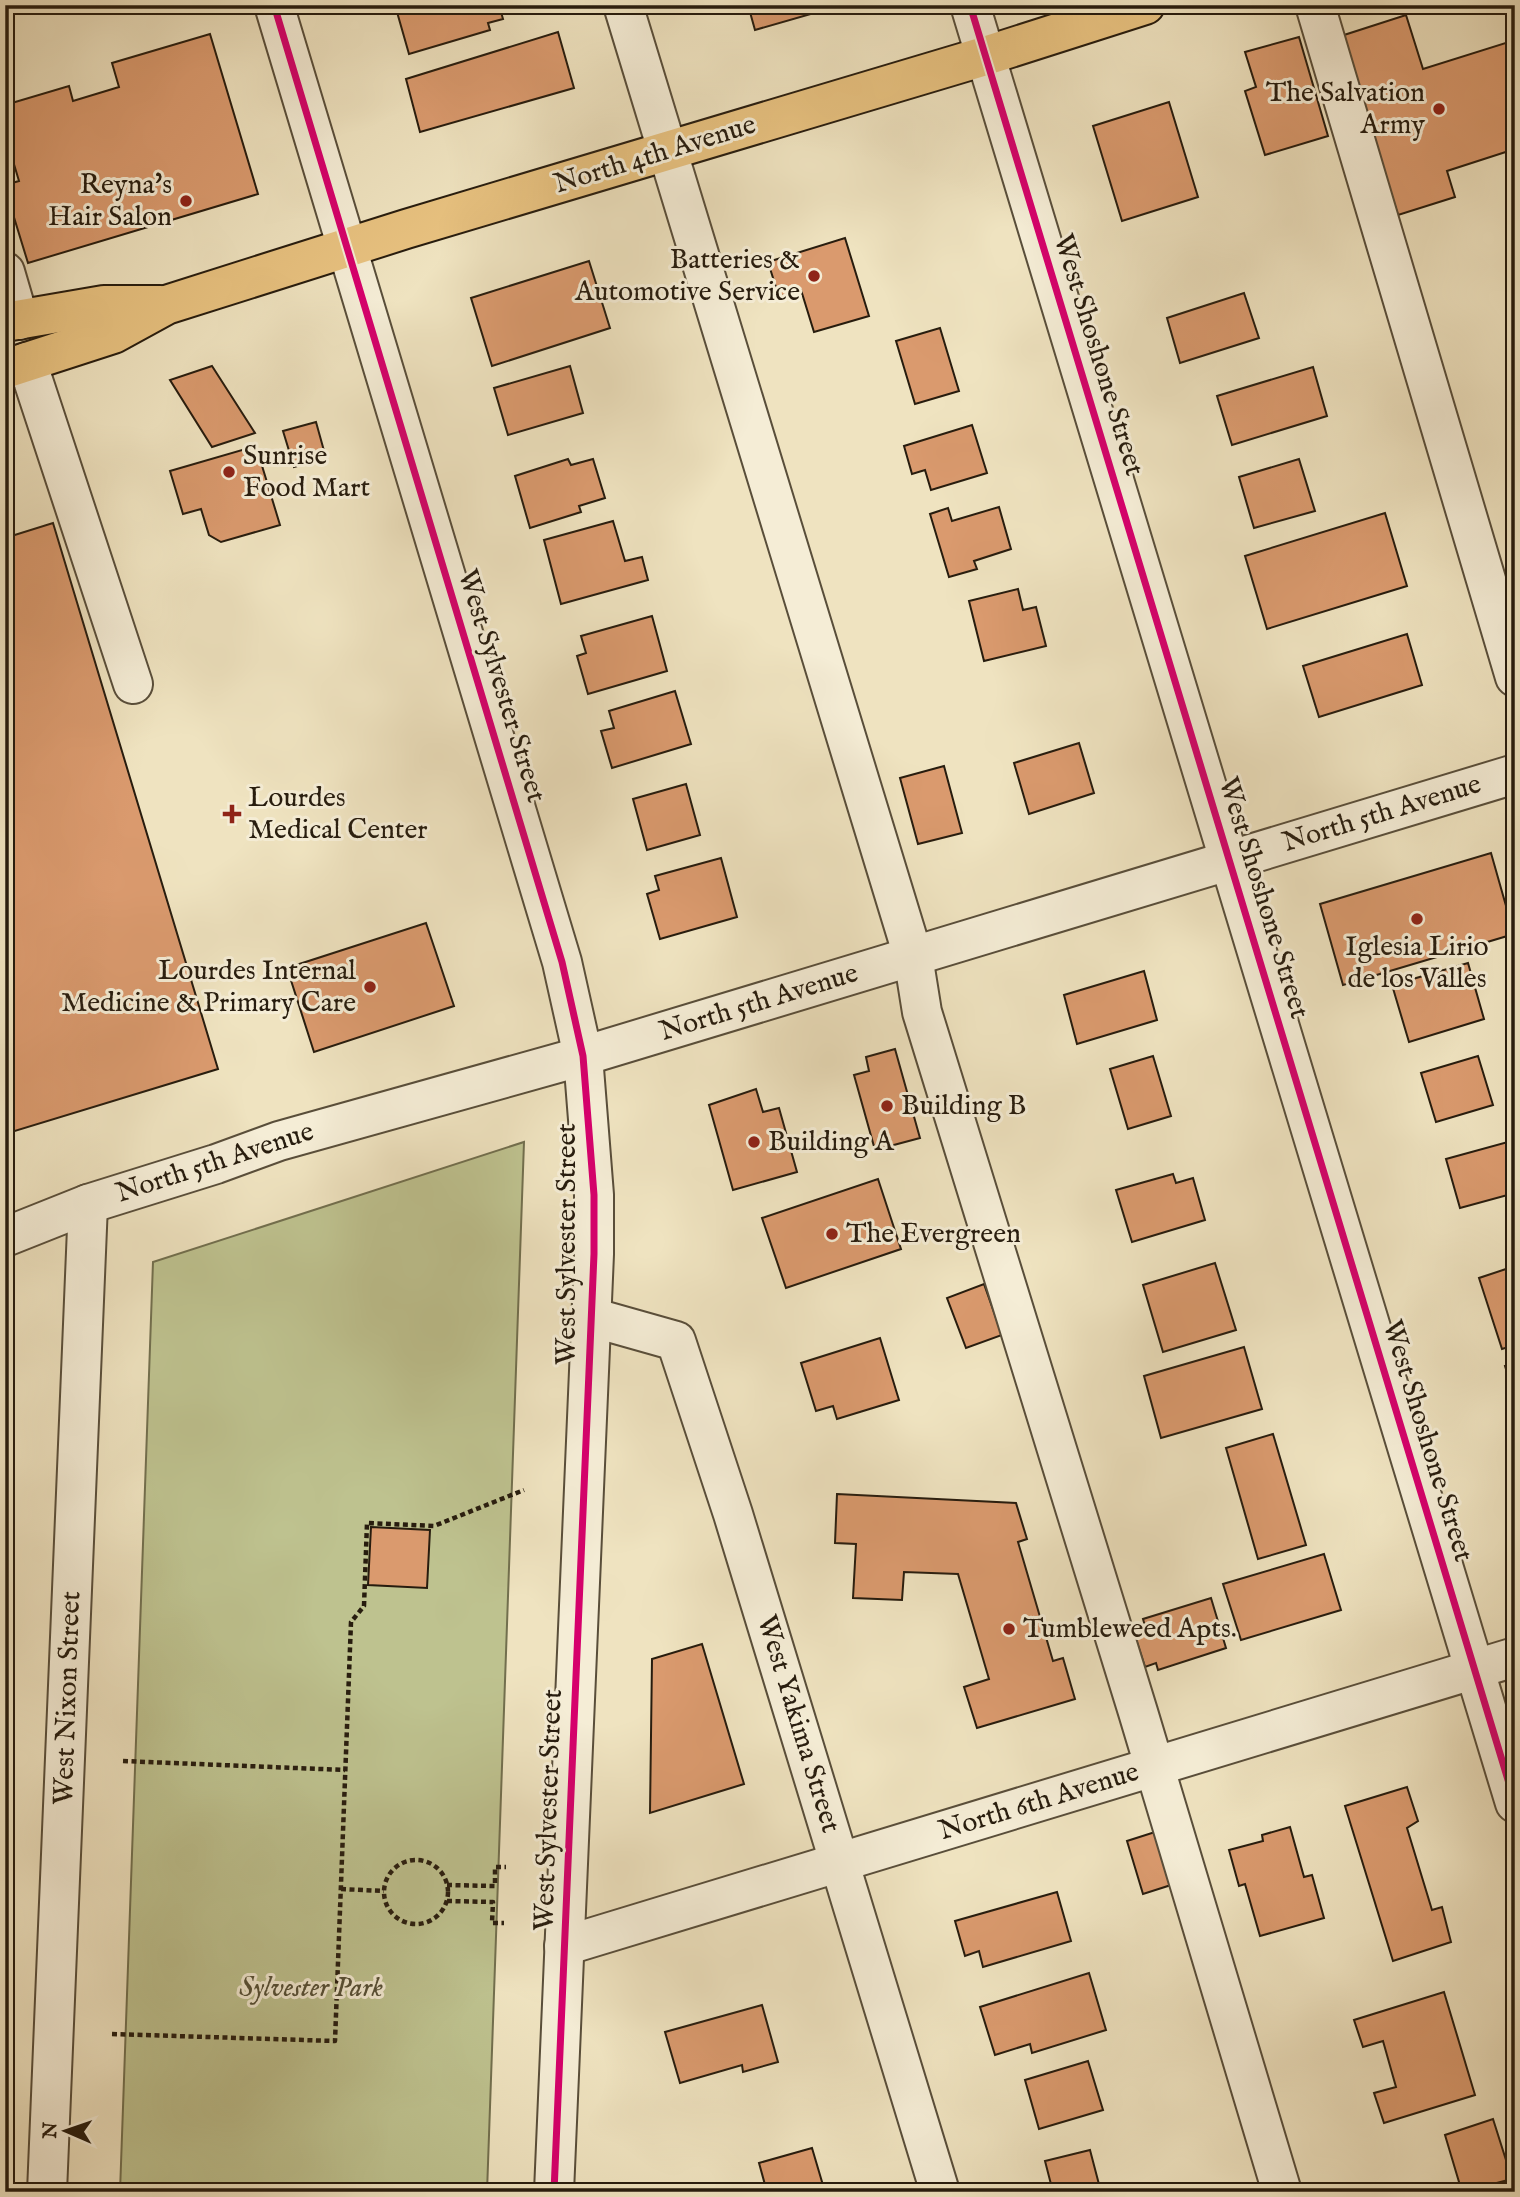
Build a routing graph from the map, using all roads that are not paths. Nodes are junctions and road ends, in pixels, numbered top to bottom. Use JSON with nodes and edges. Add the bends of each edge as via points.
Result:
{"nodes":[{"id":1,"x":274,"y":5,"type":"edge"},
{"id":2,"x":623,"y":5,"type":"edge"},
{"id":3,"x":970,"y":5,"type":"edge"},
{"id":4,"x":1144,"y":5,"type":"edge"},
{"id":5,"x":1315,"y":5,"type":"edge"},
{"id":6,"x":985,"y":56,"type":"junction"},
{"id":7,"x":667,"y":152,"type":"junction"},
{"id":8,"x":349,"y":249,"type":"junction"},
{"id":9,"x":5,"y":272,"type":"edge"},
{"id":10,"x":166,"y":305,"type":"junction"},
{"id":11,"x":12,"y":321,"type":"edge"},
{"id":12,"x":16,"y":366,"type":"edge"},
{"id":13,"x":1515,"y":677,"type":"edge"},
{"id":14,"x":133,"y":684,"type":"dead end"},
{"id":15,"x":1515,"y":774,"type":"edge"},
{"id":16,"x":1229,"y":860,"type":"junction"},
{"id":17,"x":913,"y":956,"type":"junction"},
{"id":18,"x":583,"y":1056,"type":"junction"},
{"id":19,"x":88,"y":1204,"type":"junction"},
{"id":20,"x":5,"y":1237,"type":"edge"},
{"id":21,"x":591,"y":1317,"type":"junction"},
{"id":22,"x":1515,"y":1657,"type":"edge"},
{"id":23,"x":1475,"y":1669,"type":"junction"},
{"id":24,"x":1155,"y":1767,"type":"junction"},
{"id":25,"x":1515,"y":1803,"type":"edge"},
{"id":26,"x":841,"y":1862,"type":"junction"},
{"id":27,"x":564,"y":1946,"type":"junction"},
{"id":28,"x":47,"y":2192,"type":"edge"},
{"id":29,"x":554,"y":2192,"type":"edge"},
{"id":30,"x":940,"y":2192,"type":"edge"},
{"id":31,"x":1282,"y":2192,"type":"edge"}],
"edges":[{"from":1,"to":8,"type":"street","name":"West Sylvester Street"},
{"from":2,"to":7,"type":"street"},
{"from":3,"to":6,"type":"street","name":"West Shoshone Street"},
{"from":4,"to":6,"type":"main road","name":"North 4th Avenue"},
{"from":5,"to":13,"type":"street"},
{"from":6,"to":7,"type":"main road","name":"North 4th Avenue"},
{"from":6,"to":16,"type":"street","name":"West Shoshone Street"},
{"from":7,"to":8,"type":"main road","name":"North 4th Avenue"},
{"from":7,"to":17,"type":"street"},
{"from":8,"to":10,"type":"main road","name":"North 4th Avenue"},
{"from":8,"to":18,"type":"street","name":"West Sylvester Street","via":[[562,962]]},
{"from":9,"to":11,"type":"street"},
{"from":10,"to":11,"type":"main road","name":"North 4th Avenue","via":[[104,305]]},
{"from":10,"to":12,"type":"main road","name":"North 4th Avenue","via":[[113,334]]},
{"from":12,"to":14,"type":"street"},
{"from":15,"to":16,"type":"street","name":"North 5th Avenue"},
{"from":16,"to":17,"type":"street","name":"North 5th Avenue"},
{"from":16,"to":23,"type":"street","name":"West Shoshone Street"},
{"from":17,"to":18,"type":"street","name":"North 5th Avenue"},
{"from":17,"to":24,"type":"street","via":[[922,1012]]},
{"from":18,"to":19,"type":"street","name":"North 5th Avenue","via":[[279,1141]]},
{"from":18,"to":21,"type":"street","name":"West Sylvester Street","via":[[594,1195]]},
{"from":19,"to":20,"type":"street","name":"North 5th Avenue"},
{"from":19,"to":28,"type":"street","name":"West Nixon Street"},
{"from":21,"to":26,"type":"street","name":"West Yakima Street","via":[[676,1341]]},
{"from":21,"to":27,"type":"street","name":"West Sylvester Street"},
{"from":22,"to":23,"type":"street","name":"North 6th Avenue"},
{"from":23,"to":24,"type":"street","name":"North 6th Avenue"},
{"from":23,"to":25,"type":"street","name":"West Shoshone Street"},
{"from":24,"to":26,"type":"street","name":"North 6th Avenue"},
{"from":24,"to":31,"type":"street"},
{"from":26,"to":27,"type":"street","name":"North 6th Avenue"},
{"from":26,"to":30,"type":"street","name":"West Yakima Street"},
{"from":27,"to":29,"type":"street","name":"West Sylvester Street"}]}
